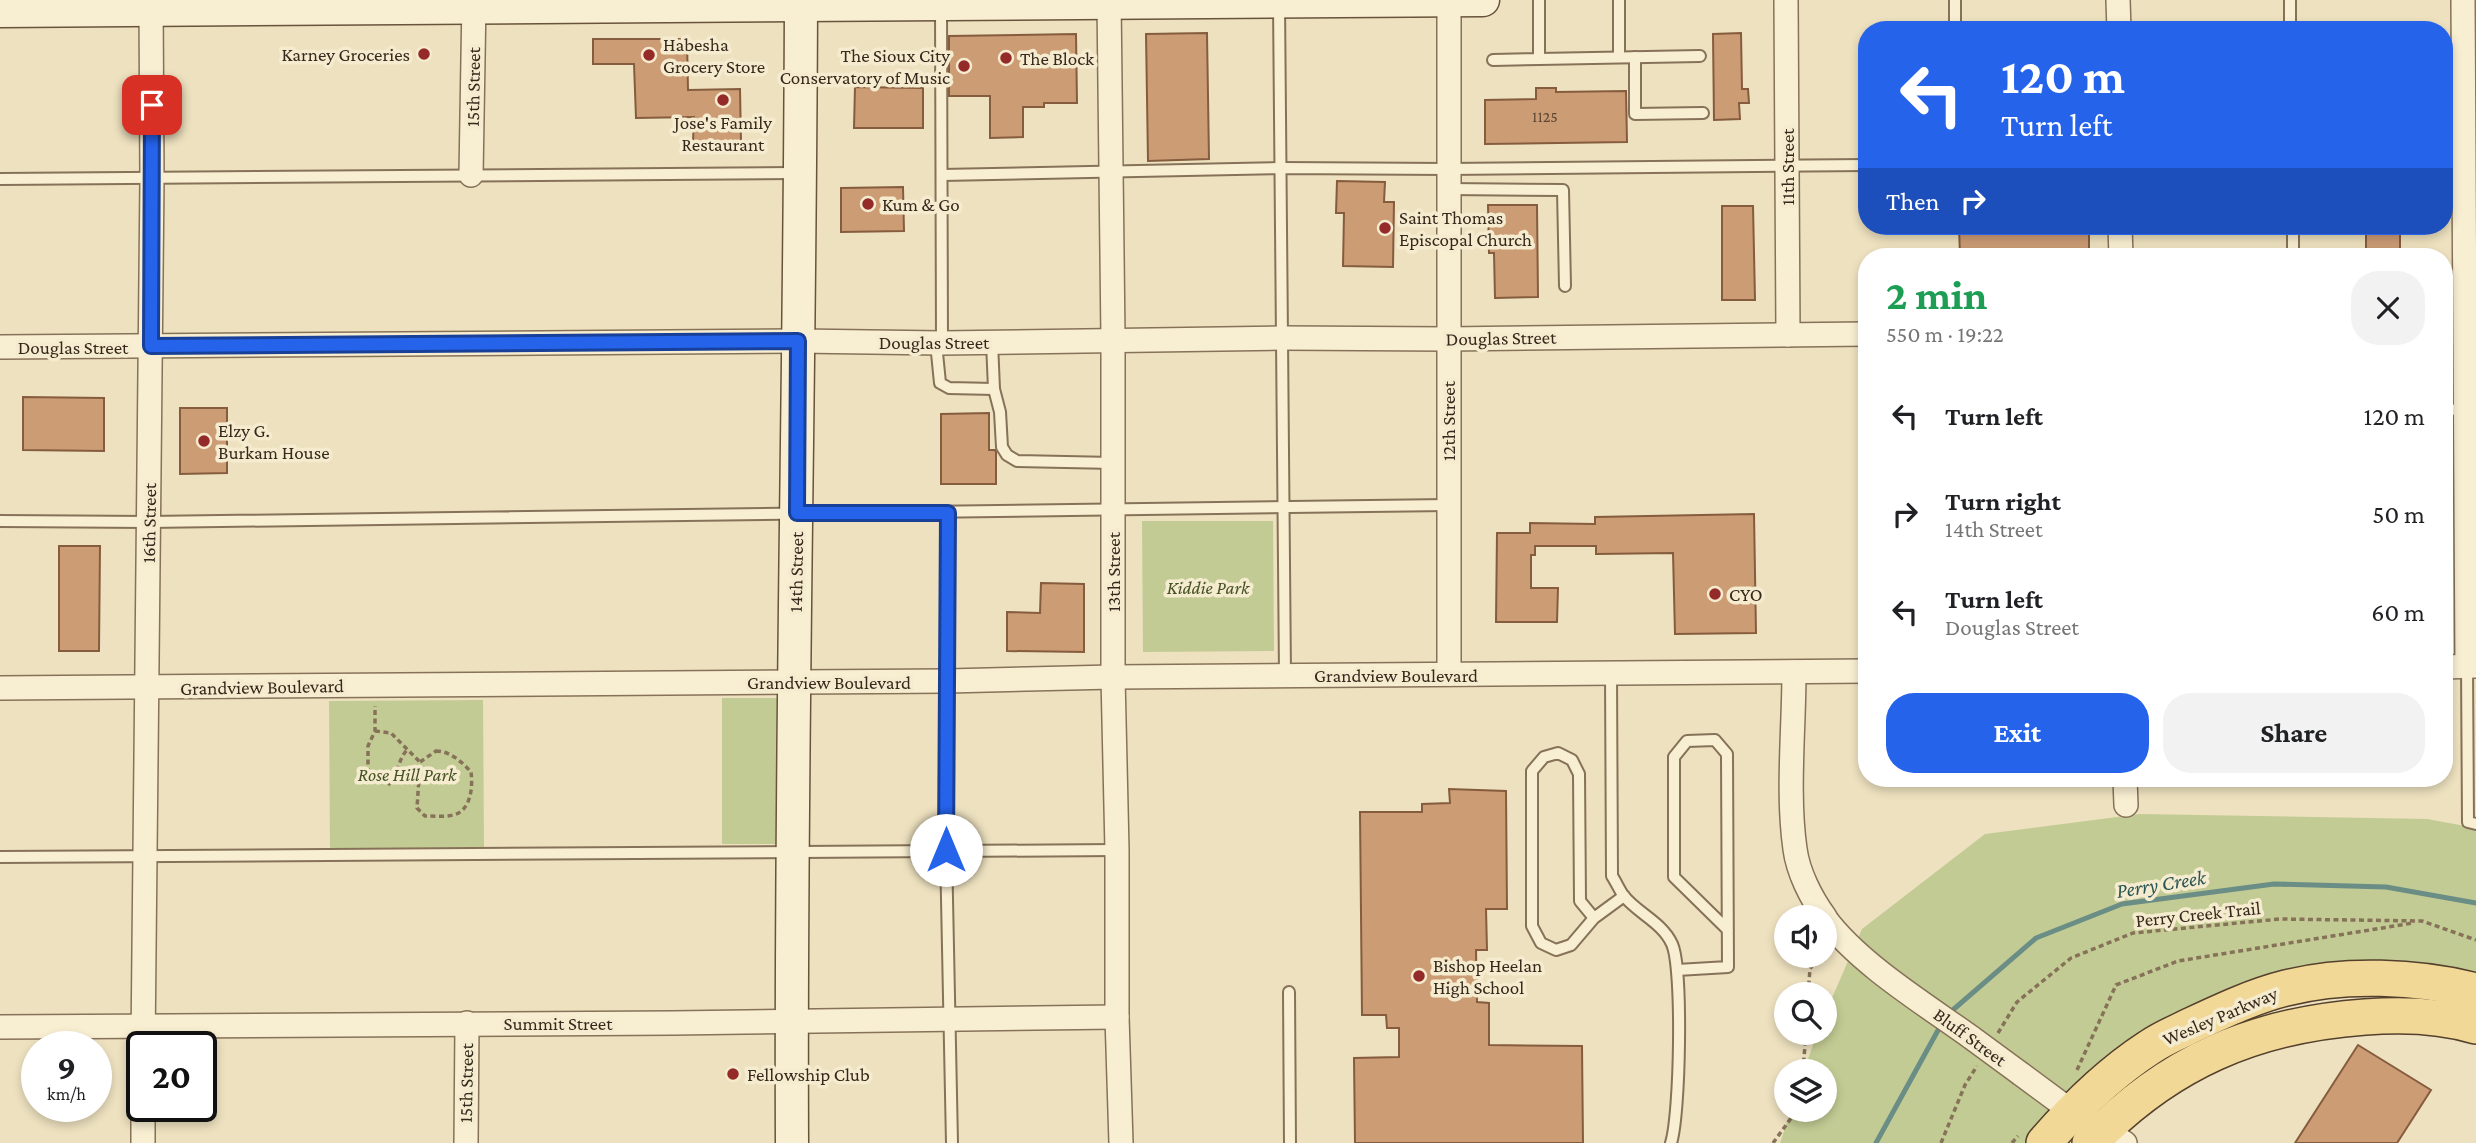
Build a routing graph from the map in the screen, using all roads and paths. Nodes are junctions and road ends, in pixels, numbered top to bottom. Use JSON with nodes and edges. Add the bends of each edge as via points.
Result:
{"nodes":[{"id":1,"x":1449,"y":0,"type":"edge"},
{"id":2,"x":1483,"y":0,"type":"edge"},
{"id":3,"x":1539,"y":0,"type":"edge"},
{"id":4,"x":1619,"y":0,"type":"edge"},
{"id":5,"x":1786,"y":0,"type":"edge"},
{"id":6,"x":1955,"y":0,"type":"edge"},
{"id":7,"x":2119,"y":0,"type":"edge"},
{"id":8,"x":2290,"y":0,"type":"edge"},
{"id":9,"x":2463,"y":0,"type":"edge"},
{"id":10,"x":1279,"y":1,"type":"edge"},
{"id":11,"x":941,"y":2,"type":"edge"},
{"id":12,"x":1109,"y":2,"type":"edge"},
{"id":13,"x":801,"y":3,"type":"edge"},
{"id":14,"x":474,"y":4,"type":"edge"},
{"id":15,"x":150,"y":5,"type":"edge"},
{"id":16,"x":0,"y":11,"type":"edge"},
{"id":17,"x":1955,"y":21,"type":"edge"},
{"id":18,"x":2119,"y":21,"type":"edge"},
{"id":19,"x":2290,"y":21,"type":"edge"},
{"id":20,"x":1700,"y":56,"type":"dead end"},
{"id":21,"x":1619,"y":57,"type":"junction"},
{"id":22,"x":1635,"y":57,"type":"junction"},
{"id":23,"x":1539,"y":59,"type":"junction"},
{"id":24,"x":1493,"y":60,"type":"dead end"},
{"id":25,"x":1703,"y":113,"type":"dead end"},
{"id":26,"x":2454,"y":160,"type":"edge"},
{"id":27,"x":1787,"y":165,"type":"junction"},
{"id":28,"x":1858,"y":165,"type":"edge"},
{"id":29,"x":1280,"y":168,"type":"junction"},
{"id":30,"x":1112,"y":171,"type":"junction"},
{"id":31,"x":799,"y":173,"type":"junction"},
{"id":32,"x":471,"y":175,"type":"junction"},
{"id":33,"x":942,"y":175,"type":"junction"},
{"id":34,"x":0,"y":179,"type":"edge"},
{"id":35,"x":152,"y":179,"type":"junction"},
{"id":36,"x":1448,"y":179,"type":"junction"},
{"id":37,"x":1565,"y":286,"type":"dead end"},
{"id":38,"x":2462,"y":330,"type":"edge"},
{"id":39,"x":1858,"y":334,"type":"edge"},
{"id":40,"x":1788,"y":335,"type":"junction"},
{"id":41,"x":1281,"y":338,"type":"junction"},
{"id":42,"x":1447,"y":339,"type":"junction"},
{"id":43,"x":1113,"y":340,"type":"junction"},
{"id":44,"x":798,"y":341,"type":"junction"},
{"id":45,"x":992,"y":342,"type":"junction"},
{"id":46,"x":939,"y":343,"type":"junction"},
{"id":47,"x":151,"y":346,"type":"junction"},
{"id":48,"x":0,"y":347,"type":"edge"},
{"id":49,"x":994,"y":389,"type":"junction"},
{"id":50,"x":2456,"y":410,"type":"edge"},
{"id":51,"x":1114,"y":463,"type":"junction"},
{"id":52,"x":1448,"y":505,"type":"junction"},
{"id":53,"x":1114,"y":509,"type":"junction"},
{"id":54,"x":1283,"y":509,"type":"junction"},
{"id":55,"x":797,"y":513,"type":"junction"},
{"id":56,"x":948,"y":513,"type":"junction"},
{"id":57,"x":0,"y":521,"type":"edge"},
{"id":58,"x":149,"y":522,"type":"junction"},
{"id":59,"x":2463,"y":666,"type":"edge"},
{"id":60,"x":1858,"y":671,"type":"edge"},
{"id":61,"x":1794,"y":672,"type":"junction"},
{"id":62,"x":1612,"y":673,"type":"junction"},
{"id":63,"x":1449,"y":674,"type":"junction"},
{"id":64,"x":1285,"y":676,"type":"junction"},
{"id":65,"x":1113,"y":677,"type":"junction"},
{"id":66,"x":947,"y":681,"type":"junction"},
{"id":67,"x":793,"y":682,"type":"junction"},
{"id":68,"x":374,"y":686,"type":"junction"},
{"id":69,"x":0,"y":688,"type":"edge"},
{"id":70,"x":146,"y":688,"type":"junction"},
{"id":71,"x":375,"y":731,"type":"junction"},
{"id":72,"x":407,"y":750,"type":"junction"},
{"id":73,"x":420,"y":762,"type":"junction"},
{"id":74,"x":368,"y":773,"type":"dead end"},
{"id":75,"x":388,"y":785,"type":"dead end"},
{"id":76,"x":2125,"y":787,"type":"edge"},
{"id":77,"x":2126,"y":805,"type":"dead end"},
{"id":78,"x":2476,"y":824,"type":"edge"},
{"id":79,"x":791,"y":850,"type":"junction"},
{"id":80,"x":946,"y":850,"type":"junction"},
{"id":81,"x":1117,"y":850,"type":"junction"},
{"id":82,"x":146,"y":856,"type":"junction"},
{"id":83,"x":0,"y":857,"type":"edge"},
{"id":84,"x":1623,"y":895,"type":"junction"},
{"id":85,"x":1817,"y":905,"type":"edge"},
{"id":86,"x":1594,"y":918,"type":"junction"},
{"id":87,"x":2422,"y":921,"type":"junction"},
{"id":88,"x":1728,"y":930,"type":"junction"},
{"id":89,"x":1837,"y":933,"type":"edge"},
{"id":90,"x":2476,"y":940,"type":"edge"},
{"id":91,"x":1677,"y":970,"type":"junction"},
{"id":92,"x":2476,"y":990,"type":"edge"},
{"id":93,"x":1289,"y":992,"type":"dead end"},
{"id":94,"x":1117,"y":1017,"type":"junction"},
{"id":95,"x":948,"y":1019,"type":"junction"},
{"id":96,"x":791,"y":1022,"type":"junction"},
{"id":97,"x":467,"y":1023,"type":"junction"},
{"id":98,"x":2476,"y":1026,"type":"edge"},
{"id":99,"x":0,"y":1027,"type":"edge"},
{"id":100,"x":144,"y":1031,"type":"edge"},
{"id":101,"x":217,"y":1033,"type":"edge"},
{"id":102,"x":1998,"y":1033,"type":"dead end"},
{"id":103,"x":126,"y":1035,"type":"edge"},
{"id":104,"x":1978,"y":1064,"type":"dead end"},
{"id":105,"x":2061,"y":1104,"type":"junction"},
{"id":106,"x":144,"y":1122,"type":"edge"},
{"id":107,"x":1788,"y":1122,"type":"edge"},
{"id":108,"x":2107,"y":1138,"type":"edge"},
{"id":109,"x":144,"y":1143,"type":"edge"},
{"id":110,"x":466,"y":1143,"type":"edge"},
{"id":111,"x":792,"y":1143,"type":"edge"},
{"id":112,"x":952,"y":1143,"type":"edge"},
{"id":113,"x":1121,"y":1143,"type":"edge"},
{"id":114,"x":1290,"y":1143,"type":"edge"},
{"id":115,"x":1671,"y":1143,"type":"edge"},
{"id":116,"x":1773,"y":1143,"type":"edge"},
{"id":117,"x":1941,"y":1143,"type":"edge"},
{"id":118,"x":2043,"y":1143,"type":"edge"}],
"edges":[{"from":1,"to":2,"type":"main road"},
{"from":1,"to":10,"type":"main road"},
{"from":1,"to":36,"type":"street","name":"12th Street"},
{"from":3,"to":23,"type":"lane"},
{"from":4,"to":21,"type":"lane"},
{"from":5,"to":27,"type":"street","name":"11th Street"},
{"from":6,"to":17,"type":"lane"},
{"from":7,"to":18,"type":"street"},
{"from":8,"to":19,"type":"lane"},
{"from":9,"to":26,"type":"street"},
{"from":10,"to":12,"type":"main road"},
{"from":10,"to":29,"type":"lane"},
{"from":11,"to":12,"type":"main road"},
{"from":11,"to":13,"type":"main road"},
{"from":11,"to":33,"type":"lane"},
{"from":12,"to":30,"type":"street","name":"13th Street"},
{"from":13,"to":14,"type":"main road"},
{"from":13,"to":31,"type":"main road","name":"14th Street"},
{"from":14,"to":15,"type":"main road"},
{"from":14,"to":32,"type":"street","name":"15th Street"},
{"from":15,"to":16,"type":"main road"},
{"from":15,"to":35,"type":"street","name":"16th Street"},
{"from":20,"to":22,"type":"lane"},
{"from":21,"to":22,"type":"lane"},
{"from":21,"to":23,"type":"lane"},
{"from":22,"to":25,"type":"lane","via":[[1635,114]]},
{"from":23,"to":24,"type":"lane"},
{"from":26,"to":38,"type":"street"},
{"from":27,"to":28,"type":"lane"},
{"from":27,"to":36,"type":"lane"},
{"from":27,"to":40,"type":"street","name":"11th Street"},
{"from":29,"to":30,"type":"lane"},
{"from":29,"to":36,"type":"lane"},
{"from":29,"to":41,"type":"lane"},
{"from":30,"to":33,"type":"lane"},
{"from":30,"to":43,"type":"street","name":"13th Street"},
{"from":31,"to":32,"type":"lane"},
{"from":31,"to":44,"type":"main road","name":"14th Street"},
{"from":32,"to":35,"type":"lane"},
{"from":33,"to":46,"type":"lane"},
{"from":34,"to":35,"type":"lane"},
{"from":35,"to":47,"type":"street","name":"16th Street"},
{"from":36,"to":37,"type":"lane","via":[[1563,190]]},
{"from":36,"to":42,"type":"street","name":"12th Street"},
{"from":38,"to":50,"type":"street"},
{"from":39,"to":40,"type":"street","name":"Douglas Street"},
{"from":40,"to":42,"type":"street","name":"Douglas Street"},
{"from":41,"to":42,"type":"street","name":"Douglas Street"},
{"from":41,"to":43,"type":"street","name":"Douglas Street"},
{"from":41,"to":54,"type":"lane"},
{"from":42,"to":52,"type":"street","name":"12th Street"},
{"from":43,"to":45,"type":"street","name":"Douglas Street"},
{"from":43,"to":51,"type":"street","name":"13th Street"},
{"from":44,"to":46,"type":"street","name":"Douglas Street"},
{"from":44,"to":47,"type":"street","name":"Douglas Street"},
{"from":44,"to":55,"type":"main road","name":"14th Street"},
{"from":45,"to":46,"type":"street","name":"Douglas Street"},
{"from":45,"to":49,"type":"lane"},
{"from":46,"to":49,"type":"lane","via":[[940,383],[949,388]]},
{"from":47,"to":48,"type":"street","name":"Douglas Street"},
{"from":47,"to":58,"type":"street","name":"16th Street"},
{"from":49,"to":51,"type":"lane","via":[[1007,456],[1017,461]]},
{"from":50,"to":59,"type":"street"},
{"from":51,"to":53,"type":"street","name":"13th Street"},
{"from":52,"to":54,"type":"lane"},
{"from":52,"to":63,"type":"street","name":"12th Street"},
{"from":53,"to":54,"type":"lane"},
{"from":53,"to":56,"type":"lane"},
{"from":53,"to":65,"type":"street","name":"13th Street"},
{"from":54,"to":64,"type":"lane"},
{"from":55,"to":56,"type":"lane"},
{"from":55,"to":58,"type":"lane"},
{"from":55,"to":67,"type":"main road","name":"14th Street"},
{"from":56,"to":66,"type":"lane"},
{"from":57,"to":58,"type":"lane"},
{"from":58,"to":70,"type":"street","name":"16th Street"},
{"from":59,"to":78,"type":"lane","via":[[2468,822]]},
{"from":60,"to":61,"type":"street","name":"Grandview Boulevard"},
{"from":61,"to":62,"type":"street","name":"Grandview Boulevard"},
{"from":61,"to":85,"type":"street","name":"Bluff Street","via":[[1795,851]]},
{"from":62,"to":63,"type":"street","name":"Grandview Boulevard"},
{"from":62,"to":84,"type":"lane","via":[[1612,876]]},
{"from":63,"to":64,"type":"street","name":"Grandview Boulevard"},
{"from":64,"to":65,"type":"street","name":"Grandview Boulevard"},
{"from":65,"to":66,"type":"street","name":"Grandview Boulevard"},
{"from":65,"to":81,"type":"street","name":"13th Street"},
{"from":66,"to":67,"type":"street","name":"Grandview Boulevard"},
{"from":66,"to":80,"type":"lane"},
{"from":67,"to":68,"type":"street","name":"Grandview Boulevard"},
{"from":67,"to":79,"type":"main road","name":"14th Street"},
{"from":68,"to":70,"type":"street","name":"Grandview Boulevard"},
{"from":68,"to":71,"type":"path"},
{"from":69,"to":70,"type":"street","name":"Grandview Boulevard"},
{"from":70,"to":82,"type":"street","name":"16th Street"},
{"from":71,"to":72,"type":"path","via":[[391,733]]},
{"from":71,"to":74,"type":"path","via":[[368,746]]},
{"from":72,"to":73,"type":"path"},
{"from":72,"to":75,"type":"path"},
{"from":73,"to":73,"type":"path","via":[[420,813],[458,814],[471,795],[471,772],[442,751]]},
{"from":76,"to":77,"type":"street"},
{"from":79,"to":80,"type":"lane"},
{"from":79,"to":82,"type":"lane"},
{"from":79,"to":96,"type":"main road","name":"14th Street"},
{"from":80,"to":81,"type":"lane"},
{"from":80,"to":95,"type":"lane"},
{"from":81,"to":94,"type":"street","name":"13th Street"},
{"from":82,"to":83,"type":"lane"},
{"from":82,"to":100,"type":"street","name":"16th Street"},
{"from":84,"to":86,"type":"lane"},
{"from":84,"to":91,"type":"lane","via":[[1658,925],[1672,945]]},
{"from":86,"to":86,"type":"lane","via":[[1580,901],[1579,774],[1572,760],[1558,753],[1544,757],[1532,771],[1532,926],[1541,943],[1556,950],[1571,945]]},
{"from":87,"to":90,"type":"path","name":"Perry Creek Trail"},
{"from":87,"to":102,"type":"path","name":"Perry Creek Trail","via":[[2280,919],[2133,933],[2071,958],[2017,1002]]},
{"from":87,"to":105,"type":"path","via":[[2178,961],[2116,985]]},
{"from":88,"to":88,"type":"lane","via":[[1727,754],[1715,740],[1687,741],[1674,757],[1674,877]]},
{"from":88,"to":91,"type":"lane","via":[[1728,967]]},
{"from":89,"to":105,"type":"street","name":"Bluff Street","bridge":true,"via":[[1873,965]]},
{"from":91,"to":115,"type":"lane","via":[[1678,1094]]},
{"from":92,"to":105,"type":"main road","name":"Wesley Parkway","via":[[2412,980],[2348,979],[2286,988],[2218,1013],[2151,1046]]},
{"from":93,"to":114,"type":"lane"},
{"from":94,"to":95,"type":"street","name":"Summit Street"},
{"from":94,"to":113,"type":"street","name":"13th Street"},
{"from":95,"to":96,"type":"street","name":"Summit Street"},
{"from":95,"to":112,"type":"lane"},
{"from":96,"to":97,"type":"street","name":"Summit Street"},
{"from":96,"to":111,"type":"main road","name":"14th Street"},
{"from":97,"to":101,"type":"street","name":"Summit Street"},
{"from":97,"to":110,"type":"street","name":"15th Street"},
{"from":98,"to":108,"type":"main road","name":"Wesley Parkway","via":[[2456,1020],[2387,1016],[2254,1036],[2213,1052],[2168,1079]]},
{"from":99,"to":103,"type":"street","name":"Summit Street"},
{"from":104,"to":117,"type":"path"},
{"from":105,"to":108,"type":"street","name":"Bluff Street"},
{"from":105,"to":118,"type":"main road","name":"Wesley Parkway"},
{"from":106,"to":109,"type":"street"},
{"from":107,"to":116,"type":"path"}]}
